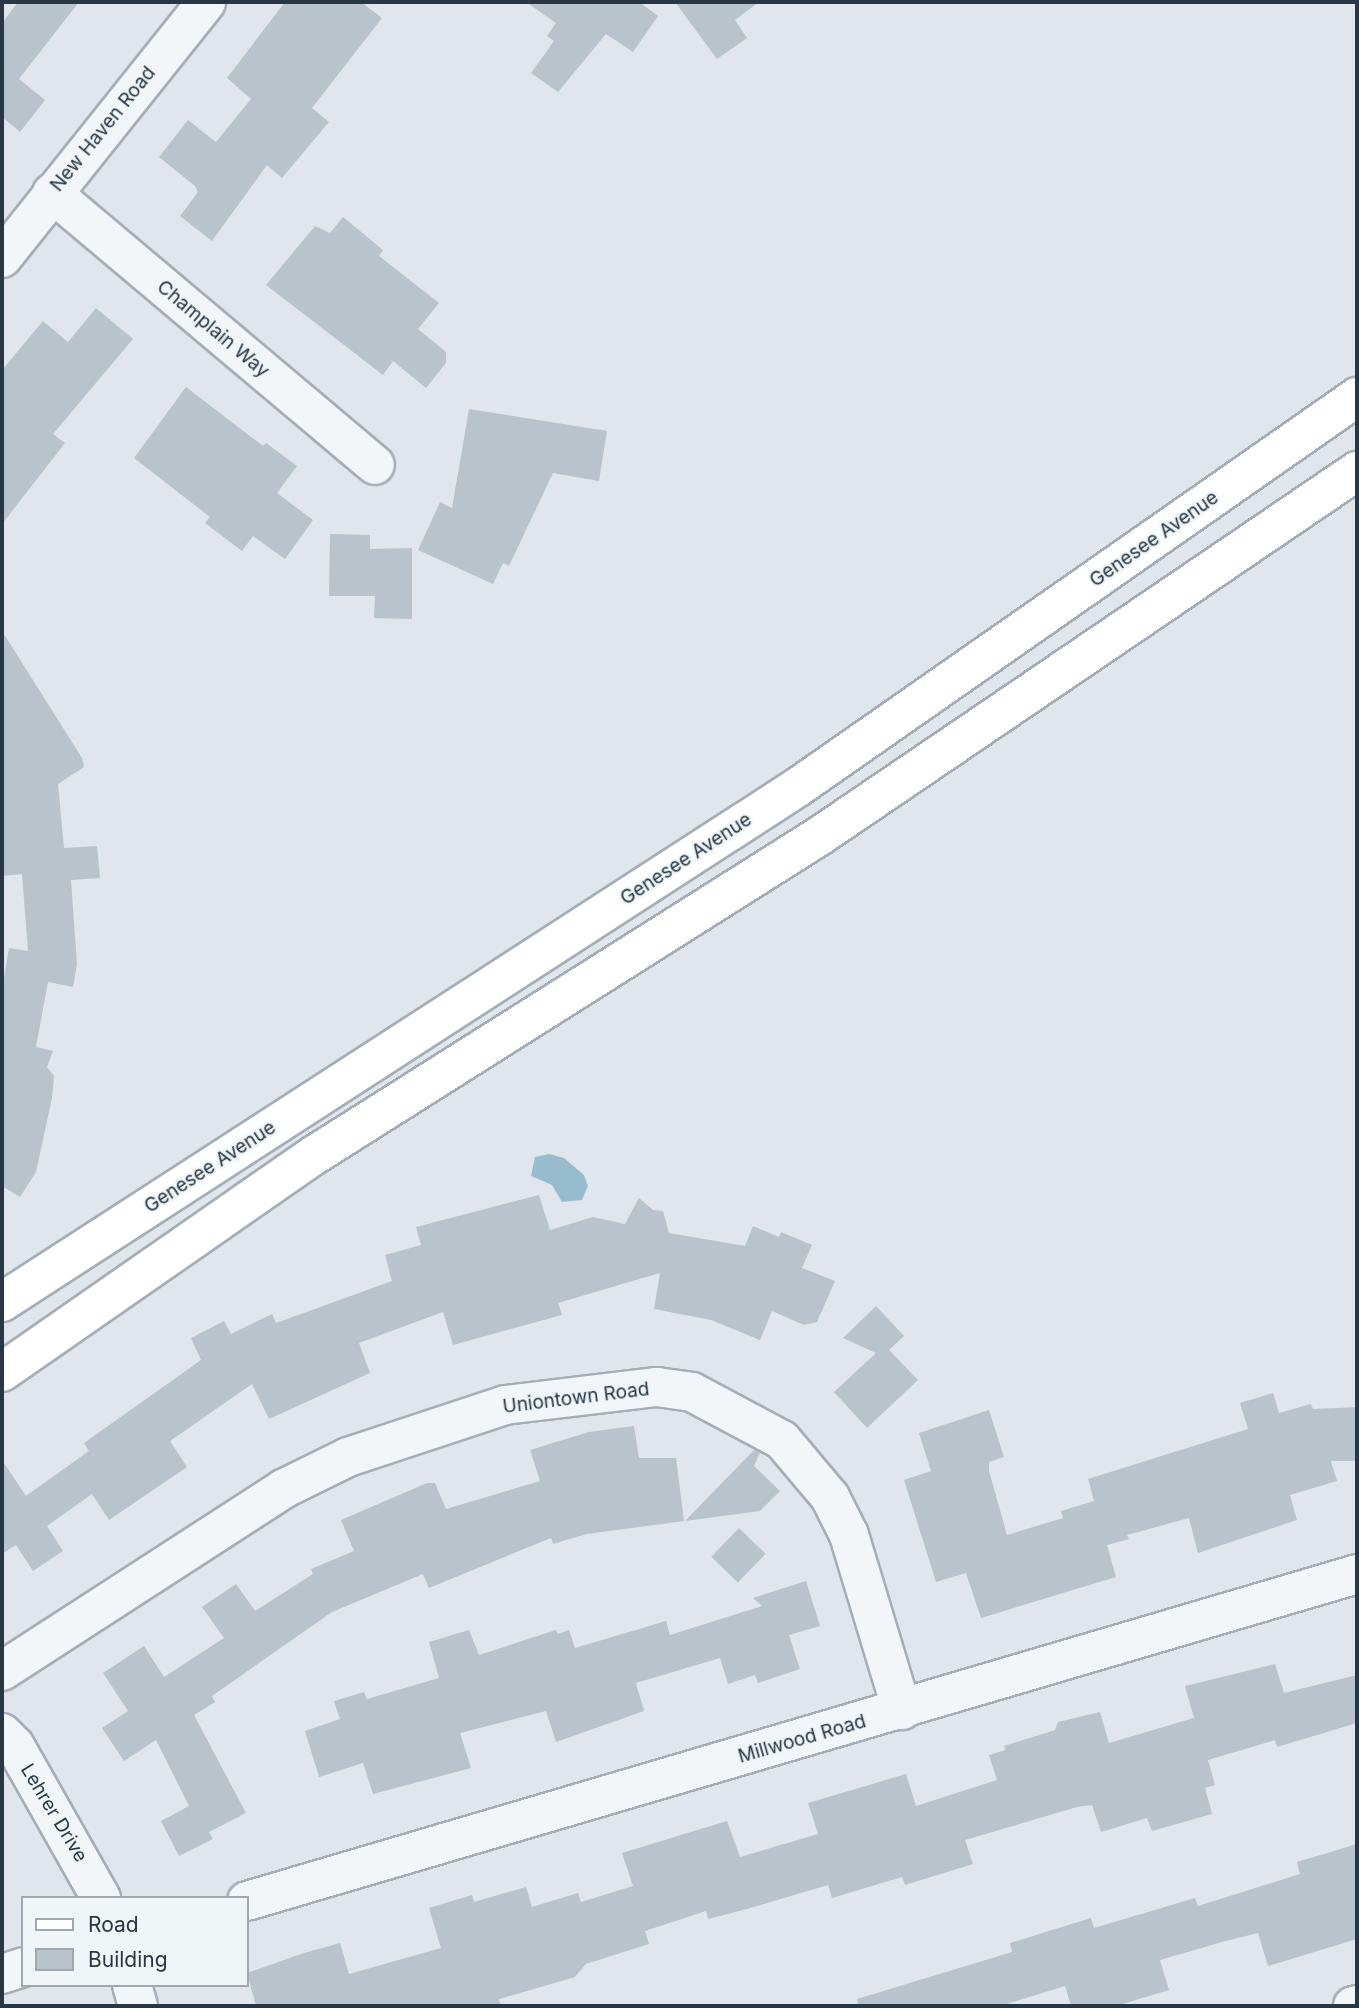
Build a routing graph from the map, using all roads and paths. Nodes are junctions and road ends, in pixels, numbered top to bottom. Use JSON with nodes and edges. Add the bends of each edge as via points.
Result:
{"nodes":[{"id":1,"x":206,"y":2,"type":"edge"},
{"id":2,"x":51,"y":193,"type":"junction"},
{"id":3,"x":2,"y":258,"type":"edge"},
{"id":4,"x":1357,"y":397,"type":"edge"},
{"id":5,"x":375,"y":465,"type":"dead end"},
{"id":6,"x":1357,"y":471,"type":"edge"},
{"id":7,"x":2,"y":1302,"type":"edge"},
{"id":8,"x":2,"y":1372,"type":"edge"},
{"id":9,"x":1357,"y":1574,"type":"edge"},
{"id":10,"x":2,"y":1671,"type":"edge"},
{"id":11,"x":902,"y":1710,"type":"junction"},
{"id":12,"x":2,"y":1733,"type":"edge"},
{"id":13,"x":100,"y":1896,"type":"edge"},
{"id":14,"x":248,"y":1901,"type":"edge"},
{"id":15,"x":21,"y":1968,"type":"edge"},
{"id":16,"x":2,"y":1974,"type":"edge"},
{"id":17,"x":133,"y":1987,"type":"edge"},
{"id":18,"x":138,"y":2006,"type":"edge"}],
"edges":[{"from":1,"to":2,"type":"street","name":"New Haven Road"},
{"from":2,"to":3,"type":"street","name":"New Haven Road"},
{"from":2,"to":5,"type":"street","name":"Champlain Way"},
{"from":4,"to":7,"type":"main road","name":"Genesee Avenue","via":[[798,787]]},
{"from":6,"to":8,"type":"main road","via":[[821,835],[316,1154]]},
{"from":9,"to":11,"type":"street","name":"Millwood Road"},
{"from":10,"to":11,"type":"street","name":"Uniontown Road","via":[[283,1489],[348,1457],[505,1405],[657,1387],[692,1392],[782,1440],[830,1497],[849,1535]]},
{"from":11,"to":14,"type":"street","name":"Millwood Road"},
{"from":12,"to":13,"type":"street","name":"Lehrer Drive","via":[[15,1746]]},
{"from":15,"to":16,"type":"street"},
{"from":17,"to":18,"type":"street"}]}
